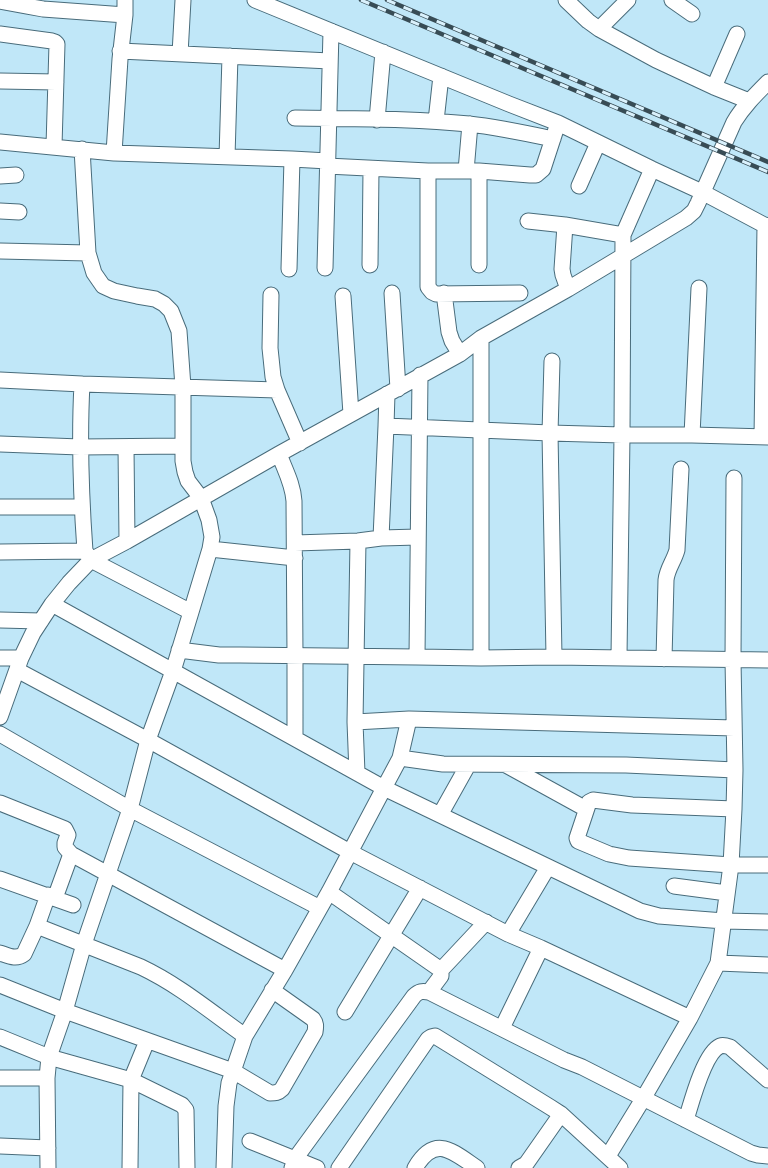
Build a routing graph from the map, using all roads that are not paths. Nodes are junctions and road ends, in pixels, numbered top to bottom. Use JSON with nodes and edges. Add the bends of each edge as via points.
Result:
{"nodes":[{"id":1,"x":183,"y":0,"type":"edge"},
{"id":2,"x":255,"y":0,"type":"edge"},
{"id":3,"x":566,"y":0,"type":"edge"},
{"id":4,"x":628,"y":0,"type":"edge"},
{"id":5,"x":672,"y":0,"type":"edge"},
{"id":6,"x":0,"y":1,"type":"edge"},
{"id":7,"x":85,"y":6,"type":"edge"},
{"id":8,"x":125,"y":7,"type":"edge"},
{"id":9,"x":692,"y":14,"type":"dead end"},
{"id":10,"x":599,"y":29,"type":"junction"},
{"id":11,"x":331,"y":31,"type":"junction"},
{"id":12,"x":0,"y":34,"type":"edge"},
{"id":13,"x":737,"y":34,"type":"dead end"},
{"id":14,"x":120,"y":51,"type":"junction"},
{"id":15,"x":383,"y":52,"type":"junction"},
{"id":16,"x":180,"y":54,"type":"junction"},
{"id":17,"x":230,"y":56,"type":"junction"},
{"id":18,"x":330,"y":61,"type":"junction"},
{"id":19,"x":441,"y":76,"type":"junction"},
{"id":20,"x":0,"y":81,"type":"edge"},
{"id":21,"x":56,"y":82,"type":"junction"},
{"id":22,"x":768,"y":82,"type":"edge"},
{"id":23,"x":714,"y":87,"type":"junction"},
{"id":24,"x":749,"y":101,"type":"junction"},
{"id":25,"x":295,"y":118,"type":"dead end"},
{"id":26,"x":329,"y":119,"type":"junction"},
{"id":27,"x":377,"y":120,"type":"junction"},
{"id":28,"x":436,"y":121,"type":"junction"},
{"id":29,"x":558,"y":123,"type":"junction"},
{"id":30,"x":470,"y":124,"type":"junction"},
{"id":31,"x":553,"y":139,"type":"junction"},
{"id":32,"x":0,"y":142,"type":"edge"},
{"id":33,"x":598,"y":143,"type":"junction"},
{"id":34,"x":54,"y":146,"type":"junction"},
{"id":35,"x":82,"y":150,"type":"junction"},
{"id":36,"x":114,"y":153,"type":"junction"},
{"id":37,"x":227,"y":157,"type":"junction"},
{"id":38,"x":292,"y":159,"type":"junction"},
{"id":39,"x":327,"y":163,"type":"junction"},
{"id":40,"x":371,"y":169,"type":"junction"},
{"id":41,"x":652,"y":169,"type":"junction"},
{"id":42,"x":428,"y":171,"type":"junction"},
{"id":43,"x":473,"y":171,"type":"junction"},
{"id":44,"x":16,"y":175,"type":"dead end"},
{"id":45,"x":0,"y":176,"type":"edge"},
{"id":46,"x":579,"y":186,"type":"dead end"},
{"id":47,"x":702,"y":192,"type":"junction"},
{"id":48,"x":0,"y":211,"type":"edge"},
{"id":49,"x":20,"y":212,"type":"dead end"},
{"id":50,"x":528,"y":222,"type":"dead end"},
{"id":51,"x":565,"y":225,"type":"junction"},
{"id":52,"x":766,"y":226,"type":"edge"},
{"id":53,"x":623,"y":235,"type":"junction"},
{"id":54,"x":0,"y":251,"type":"edge"},
{"id":55,"x":88,"y":254,"type":"junction"},
{"id":56,"x":623,"y":256,"type":"junction"},
{"id":57,"x":370,"y":265,"type":"dead end"},
{"id":58,"x":479,"y":265,"type":"dead end"},
{"id":59,"x":325,"y":268,"type":"dead end"},
{"id":60,"x":289,"y":269,"type":"dead end"},
{"id":61,"x":699,"y":288,"type":"dead end"},
{"id":62,"x":568,"y":289,"type":"junction"},
{"id":63,"x":392,"y":293,"type":"dead end"},
{"id":64,"x":444,"y":293,"type":"junction"},
{"id":65,"x":520,"y":294,"type":"dead end"},
{"id":66,"x":271,"y":295,"type":"dead end"},
{"id":67,"x":343,"y":296,"type":"dead end"},
{"id":68,"x":481,"y":338,"type":"junction"},
{"id":69,"x":460,"y":354,"type":"junction"},
{"id":70,"x":552,"y":361,"type":"dead end"},
{"id":71,"x":420,"y":375,"type":"junction"},
{"id":72,"x":0,"y":380,"type":"edge"},
{"id":73,"x":82,"y":384,"type":"junction"},
{"id":74,"x":183,"y":387,"type":"junction"},
{"id":75,"x":277,"y":390,"type":"junction"},
{"id":76,"x":392,"y":392,"type":"junction"},
{"id":77,"x":351,"y":414,"type":"junction"},
{"id":78,"x":386,"y":426,"type":"junction"},
{"id":79,"x":420,"y":427,"type":"junction"},
{"id":80,"x":481,"y":430,"type":"junction"},
{"id":81,"x":550,"y":433,"type":"junction"},
{"id":82,"x":692,"y":435,"type":"junction"},
{"id":83,"x":622,"y":436,"type":"junction"},
{"id":84,"x":765,"y":437,"type":"edge"},
{"id":85,"x":300,"y":443,"type":"junction"},
{"id":86,"x":0,"y":444,"type":"edge"},
{"id":87,"x":183,"y":446,"type":"junction"},
{"id":88,"x":80,"y":447,"type":"junction"},
{"id":89,"x":126,"y":447,"type":"junction"},
{"id":90,"x":279,"y":454,"type":"junction"},
{"id":91,"x":681,"y":469,"type":"dead end"},
{"id":92,"x":734,"y":478,"type":"dead end"},
{"id":93,"x":201,"y":498,"type":"junction"},
{"id":94,"x":0,"y":507,"type":"edge"},
{"id":95,"x":82,"y":507,"type":"junction"},
{"id":96,"x":418,"y":537,"type":"junction"},
{"id":97,"x":381,"y":538,"type":"junction"},
{"id":98,"x":358,"y":540,"type":"junction"},
{"id":99,"x":126,"y":541,"type":"junction"},
{"id":100,"x":210,"y":549,"type":"junction"},
{"id":101,"x":295,"y":550,"type":"junction"},
{"id":102,"x":0,"y":552,"type":"edge"},
{"id":103,"x":88,"y":556,"type":"junction"},
{"id":104,"x":52,"y":604,"type":"junction"},
{"id":105,"x":191,"y":612,"type":"junction"},
{"id":106,"x":0,"y":620,"type":"edge"},
{"id":107,"x":41,"y":621,"type":"junction"},
{"id":108,"x":179,"y":650,"type":"junction"},
{"id":109,"x":295,"y":656,"type":"junction"},
{"id":110,"x":356,"y":656,"type":"junction"},
{"id":111,"x":417,"y":657,"type":"junction"},
{"id":112,"x":554,"y":657,"type":"junction"},
{"id":113,"x":0,"y":658,"type":"edge"},
{"id":114,"x":481,"y":658,"type":"junction"},
{"id":115,"x":619,"y":658,"type":"junction"},
{"id":116,"x":664,"y":659,"type":"junction"},
{"id":117,"x":733,"y":660,"type":"junction"},
{"id":118,"x":768,"y":660,"type":"edge"},
{"id":119,"x":19,"y":664,"type":"junction"},
{"id":120,"x":173,"y":671,"type":"junction"},
{"id":121,"x":0,"y":717,"type":"edge"},
{"id":122,"x":409,"y":719,"type":"junction"},
{"id":123,"x":355,"y":722,"type":"junction"},
{"id":124,"x":734,"y":728,"type":"junction"},
{"id":125,"x":0,"y":734,"type":"edge"},
{"id":126,"x":295,"y":738,"type":"junction"},
{"id":127,"x":148,"y":740,"type":"junction"},
{"id":128,"x":400,"y":758,"type":"junction"},
{"id":129,"x":504,"y":764,"type":"junction"},
{"id":130,"x":468,"y":765,"type":"junction"},
{"id":131,"x":735,"y":770,"type":"junction"},
{"id":132,"x":357,"y":773,"type":"junction"},
{"id":133,"x":384,"y":788,"type":"junction"},
{"id":134,"x":0,"y":803,"type":"edge"},
{"id":135,"x":130,"y":809,"type":"junction"},
{"id":136,"x":586,"y":809,"type":"junction"},
{"id":137,"x":734,"y":809,"type":"junction"},
{"id":138,"x":440,"y":815,"type":"junction"},
{"id":139,"x":350,"y":852,"type":"junction"},
{"id":140,"x":71,"y":854,"type":"junction"},
{"id":141,"x":731,"y":865,"type":"junction"},
{"id":142,"x":768,"y":865,"type":"edge"},
{"id":143,"x":548,"y":867,"type":"junction"},
{"id":144,"x":108,"y":873,"type":"junction"},
{"id":145,"x":0,"y":879,"type":"edge"},
{"id":146,"x":674,"y":886,"type":"dead end"},
{"id":147,"x":420,"y":888,"type":"junction"},
{"id":148,"x":329,"y":892,"type":"junction"},
{"id":149,"x":727,"y":893,"type":"junction"},
{"id":150,"x":51,"y":896,"type":"junction"},
{"id":151,"x":74,"y":905,"type":"dead end"},
{"id":152,"x":320,"y":908,"type":"junction"},
{"id":153,"x":724,"y":921,"type":"junction"},
{"id":154,"x":486,"y":922,"type":"junction"},
{"id":155,"x":768,"y":922,"type":"edge"},
{"id":156,"x":37,"y":926,"type":"junction"},
{"id":157,"x":508,"y":934,"type":"junction"},
{"id":158,"x":392,"y":936,"type":"junction"},
{"id":159,"x":84,"y":944,"type":"junction"},
{"id":160,"x":541,"y":948,"type":"junction"},
{"id":161,"x":0,"y":953,"type":"edge"},
{"id":162,"x":718,"y":963,"type":"junction"},
{"id":163,"x":768,"y":964,"type":"edge"},
{"id":164,"x":285,"y":970,"type":"junction"},
{"id":165,"x":441,"y":970,"type":"junction"},
{"id":166,"x":0,"y":985,"type":"edge"},
{"id":167,"x":272,"y":990,"type":"junction"},
{"id":168,"x":429,"y":992,"type":"junction"},
{"id":169,"x":65,"y":1011,"type":"junction"},
{"id":170,"x":345,"y":1012,"type":"dead end"},
{"id":171,"x":690,"y":1018,"type":"junction"},
{"id":172,"x":502,"y":1028,"type":"junction"},
{"id":173,"x":245,"y":1036,"type":"junction"},
{"id":174,"x":0,"y":1037,"type":"edge"},
{"id":175,"x":147,"y":1041,"type":"junction"},
{"id":176,"x":49,"y":1057,"type":"junction"},
{"id":177,"x":233,"y":1071,"type":"junction"},
{"id":178,"x":0,"y":1078,"type":"edge"},
{"id":179,"x":47,"y":1078,"type":"junction"},
{"id":180,"x":132,"y":1080,"type":"junction"},
{"id":181,"x":768,"y":1080,"type":"edge"},
{"id":182,"x":643,"y":1099,"type":"junction"},
{"id":183,"x":561,"y":1114,"type":"junction"},
{"id":184,"x":686,"y":1120,"type":"junction"},
{"id":185,"x":250,"y":1141,"type":"dead end"},
{"id":186,"x":0,"y":1146,"type":"edge"},
{"id":187,"x":48,"y":1148,"type":"junction"},
{"id":188,"x":608,"y":1156,"type":"junction"},
{"id":189,"x":768,"y":1156,"type":"edge"},
{"id":190,"x":294,"y":1164,"type":"edge"},
{"id":191,"x":48,"y":1168,"type":"edge"},
{"id":192,"x":130,"y":1168,"type":"edge"},
{"id":193,"x":186,"y":1168,"type":"edge"},
{"id":194,"x":224,"y":1168,"type":"edge"},
{"id":195,"x":317,"y":1168,"type":"edge"},
{"id":196,"x":339,"y":1168,"type":"edge"},
{"id":197,"x":415,"y":1168,"type":"edge"},
{"id":198,"x":477,"y":1168,"type":"edge"},
{"id":199,"x":519,"y":1168,"type":"edge"},
{"id":200,"x":620,"y":1168,"type":"edge"}],
"edges":[{"from":1,"to":16,"type":"street"},
{"from":2,"to":11,"type":"street"},
{"from":3,"to":10,"type":"street"},
{"from":4,"to":10,"type":"street"},
{"from":5,"to":9,"type":"street"},
{"from":6,"to":7,"type":"street","via":[[44,9]]},
{"from":7,"to":8,"type":"street"},
{"from":8,"to":14,"type":"street"},
{"from":10,"to":23,"type":"street","via":[[656,60]]},
{"from":11,"to":15,"type":"street"},
{"from":11,"to":18,"type":"street"},
{"from":12,"to":21,"type":"street","via":[[55,42]]},
{"from":13,"to":23,"type":"street"},
{"from":14,"to":16,"type":"street"},
{"from":14,"to":36,"type":"street"},
{"from":15,"to":19,"type":"street"},
{"from":15,"to":27,"type":"street"},
{"from":16,"to":17,"type":"street"},
{"from":17,"to":18,"type":"street"},
{"from":17,"to":37,"type":"street"},
{"from":18,"to":26,"type":"street"},
{"from":19,"to":28,"type":"street"},
{"from":19,"to":29,"type":"street"},
{"from":20,"to":21,"type":"street"},
{"from":21,"to":34,"type":"street"},
{"from":22,"to":24,"type":"street"},
{"from":23,"to":24,"type":"street"},
{"from":24,"to":47,"type":"street","via":[[734,122]]},
{"from":25,"to":26,"type":"street"},
{"from":26,"to":27,"type":"street"},
{"from":26,"to":39,"type":"street"},
{"from":27,"to":28,"type":"street"},
{"from":28,"to":30,"type":"street"},
{"from":29,"to":31,"type":"street"},
{"from":29,"to":33,"type":"street"},
{"from":30,"to":31,"type":"street"},
{"from":30,"to":43,"type":"street"},
{"from":31,"to":43,"type":"street","via":[[543,169],[536,175]]},
{"from":32,"to":34,"type":"street"},
{"from":33,"to":41,"type":"street"},
{"from":33,"to":46,"type":"street"},
{"from":34,"to":35,"type":"street"},
{"from":35,"to":36,"type":"street"},
{"from":35,"to":55,"type":"street"},
{"from":36,"to":37,"type":"street"},
{"from":37,"to":38,"type":"street"},
{"from":38,"to":39,"type":"street"},
{"from":38,"to":60,"type":"street"},
{"from":39,"to":40,"type":"street"},
{"from":39,"to":59,"type":"street"},
{"from":40,"to":42,"type":"street"},
{"from":40,"to":57,"type":"street"},
{"from":41,"to":47,"type":"street"},
{"from":41,"to":53,"type":"street"},
{"from":42,"to":43,"type":"street"},
{"from":42,"to":64,"type":"street","via":[[428,287],[436,294]]},
{"from":43,"to":58,"type":"street"},
{"from":44,"to":45,"type":"street"},
{"from":47,"to":52,"type":"street"},
{"from":47,"to":56,"type":"street","via":[[694,211],[686,218]]},
{"from":48,"to":49,"type":"street"},
{"from":50,"to":51,"type":"street"},
{"from":51,"to":53,"type":"street"},
{"from":51,"to":62,"type":"street","via":[[562,269]]},
{"from":52,"to":84,"type":"street"},
{"from":53,"to":56,"type":"street"},
{"from":54,"to":55,"type":"street"},
{"from":55,"to":74,"type":"street","via":[[94,273],[103,286],[114,291],[155,299],[171,311],[179,331]]},
{"from":56,"to":62,"type":"street"},
{"from":56,"to":83,"type":"street"},
{"from":61,"to":82,"type":"street"},
{"from":62,"to":68,"type":"street"},
{"from":63,"to":76,"type":"street"},
{"from":64,"to":65,"type":"street"},
{"from":64,"to":69,"type":"street","via":[[449,332]]},
{"from":66,"to":75,"type":"street","via":[[271,368]]},
{"from":67,"to":77,"type":"street"},
{"from":68,"to":69,"type":"street"},
{"from":68,"to":80,"type":"street"},
{"from":69,"to":71,"type":"street"},
{"from":70,"to":81,"type":"street"},
{"from":71,"to":76,"type":"street"},
{"from":71,"to":79,"type":"street"},
{"from":72,"to":73,"type":"street"},
{"from":73,"to":74,"type":"street"},
{"from":73,"to":88,"type":"street"},
{"from":74,"to":75,"type":"street"},
{"from":74,"to":87,"type":"street"},
{"from":75,"to":85,"type":"street"},
{"from":76,"to":77,"type":"street"},
{"from":76,"to":78,"type":"street"},
{"from":77,"to":85,"type":"street"},
{"from":78,"to":79,"type":"street"},
{"from":78,"to":97,"type":"street"},
{"from":79,"to":80,"type":"street"},
{"from":79,"to":96,"type":"street"},
{"from":80,"to":81,"type":"street"},
{"from":80,"to":114,"type":"street"},
{"from":81,"to":83,"type":"street"},
{"from":81,"to":112,"type":"street"},
{"from":82,"to":83,"type":"street"},
{"from":82,"to":84,"type":"street"},
{"from":83,"to":115,"type":"street"},
{"from":85,"to":90,"type":"street"},
{"from":86,"to":88,"type":"street"},
{"from":87,"to":89,"type":"street"},
{"from":87,"to":93,"type":"street","via":[[183,461],[188,481]]},
{"from":88,"to":89,"type":"street"},
{"from":88,"to":95,"type":"street"},
{"from":89,"to":99,"type":"street"},
{"from":90,"to":93,"type":"street"},
{"from":90,"to":101,"type":"street","via":[[293,492]]},
{"from":91,"to":116,"type":"street","via":[[677,550],[666,580]]},
{"from":92,"to":117,"type":"street"},
{"from":93,"to":99,"type":"street"},
{"from":93,"to":100,"type":"street","via":[[211,528]]},
{"from":94,"to":95,"type":"street"},
{"from":95,"to":103,"type":"street"},
{"from":96,"to":97,"type":"street"},
{"from":96,"to":111,"type":"street"},
{"from":97,"to":98,"type":"street"},
{"from":98,"to":101,"type":"street"},
{"from":98,"to":110,"type":"street"},
{"from":99,"to":103,"type":"street"},
{"from":100,"to":101,"type":"street"},
{"from":100,"to":105,"type":"street"},
{"from":101,"to":109,"type":"street"},
{"from":102,"to":103,"type":"street"},
{"from":103,"to":104,"type":"street"},
{"from":103,"to":105,"type":"street"},
{"from":104,"to":107,"type":"street"},
{"from":104,"to":120,"type":"street"},
{"from":105,"to":108,"type":"street"},
{"from":106,"to":107,"type":"street"},
{"from":107,"to":119,"type":"street"},
{"from":108,"to":109,"type":"street","via":[[230,655]]},
{"from":108,"to":120,"type":"street"},
{"from":109,"to":110,"type":"street"},
{"from":109,"to":126,"type":"street"},
{"from":110,"to":111,"type":"street"},
{"from":110,"to":123,"type":"street"},
{"from":111,"to":114,"type":"street"},
{"from":112,"to":114,"type":"street"},
{"from":112,"to":115,"type":"street"},
{"from":113,"to":119,"type":"street"},
{"from":115,"to":116,"type":"street"},
{"from":116,"to":117,"type":"street"},
{"from":117,"to":118,"type":"street"},
{"from":117,"to":124,"type":"street"},
{"from":119,"to":121,"type":"street"},
{"from":119,"to":127,"type":"street"},
{"from":120,"to":126,"type":"street"},
{"from":120,"to":127,"type":"street"},
{"from":122,"to":123,"type":"street"},
{"from":122,"to":124,"type":"street"},
{"from":122,"to":128,"type":"street"},
{"from":123,"to":132,"type":"street"},
{"from":124,"to":131,"type":"street"},
{"from":125,"to":135,"type":"street"},
{"from":126,"to":132,"type":"street"},
{"from":127,"to":135,"type":"street"},
{"from":127,"to":139,"type":"street"},
{"from":128,"to":130,"type":"street"},
{"from":128,"to":133,"type":"street"},
{"from":129,"to":130,"type":"street"},
{"from":129,"to":131,"type":"street","via":[[626,765]]},
{"from":129,"to":136,"type":"street"},
{"from":130,"to":138,"type":"street"},
{"from":131,"to":137,"type":"street"},
{"from":132,"to":133,"type":"street"},
{"from":133,"to":138,"type":"street"},
{"from":133,"to":139,"type":"street"},
{"from":134,"to":140,"type":"street","via":[[65,829],[68,835],[65,847]]},
{"from":135,"to":144,"type":"street"},
{"from":135,"to":152,"type":"street"},
{"from":136,"to":137,"type":"street","via":[[593,800],[632,806]]},
{"from":136,"to":141,"type":"street","via":[[578,841],[609,854],[629,858]]},
{"from":137,"to":141,"type":"street"},
{"from":138,"to":143,"type":"street"},
{"from":139,"to":147,"type":"street"},
{"from":139,"to":148,"type":"street"},
{"from":140,"to":144,"type":"street"},
{"from":140,"to":150,"type":"street"},
{"from":141,"to":142,"type":"street"},
{"from":141,"to":149,"type":"street"},
{"from":143,"to":153,"type":"street","via":[[649,914]]},
{"from":143,"to":157,"type":"street"},
{"from":144,"to":159,"type":"street"},
{"from":144,"to":164,"type":"street"},
{"from":145,"to":150,"type":"street"},
{"from":146,"to":149,"type":"street"},
{"from":147,"to":154,"type":"street"},
{"from":147,"to":158,"type":"street"},
{"from":148,"to":152,"type":"street"},
{"from":148,"to":158,"type":"street"},
{"from":149,"to":153,"type":"street"},
{"from":150,"to":151,"type":"street"},
{"from":150,"to":156,"type":"street"},
{"from":152,"to":164,"type":"street"},
{"from":153,"to":155,"type":"street"},
{"from":153,"to":162,"type":"street"},
{"from":154,"to":157,"type":"street"},
{"from":154,"to":165,"type":"street"},
{"from":156,"to":159,"type":"street"},
{"from":156,"to":161,"type":"street","via":[[24,954],[20,957]]},
{"from":157,"to":160,"type":"street"},
{"from":158,"to":165,"type":"street"},
{"from":158,"to":170,"type":"street"},
{"from":159,"to":169,"type":"street"},
{"from":159,"to":173,"type":"street","via":[[157,974]]},
{"from":160,"to":171,"type":"street"},
{"from":160,"to":172,"type":"street"},
{"from":162,"to":163,"type":"street"},
{"from":162,"to":171,"type":"street"},
{"from":164,"to":167,"type":"street"},
{"from":165,"to":168,"type":"street","via":[[441,976]]},
{"from":166,"to":169,"type":"street"},
{"from":167,"to":173,"type":"street"},
{"from":167,"to":177,"type":"street","via":[[316,1022],[315,1032],[279,1092],[270,1092]]},
{"from":168,"to":172,"type":"street"},
{"from":168,"to":190,"type":"street","via":[[418,992],[414,996]]},
{"from":169,"to":175,"type":"street"},
{"from":169,"to":176,"type":"street"},
{"from":171,"to":182,"type":"street"},
{"from":172,"to":182,"type":"street"},
{"from":173,"to":177,"type":"street"},
{"from":174,"to":176,"type":"street"},
{"from":175,"to":177,"type":"street"},
{"from":175,"to":180,"type":"street"},
{"from":176,"to":179,"type":"street"},
{"from":176,"to":180,"type":"street"},
{"from":177,"to":194,"type":"street","via":[[228,1083]]},
{"from":178,"to":179,"type":"street"},
{"from":179,"to":187,"type":"street"},
{"from":180,"to":192,"type":"street"},
{"from":180,"to":193,"type":"street","via":[[175,1101],[186,1110]]},
{"from":181,"to":184,"type":"street","via":[[730,1047],[720,1046],[709,1058]]},
{"from":182,"to":184,"type":"street"},
{"from":182,"to":188,"type":"street"},
{"from":183,"to":188,"type":"street"},
{"from":183,"to":196,"type":"street","via":[[435,1036],[428,1039]]},
{"from":183,"to":199,"type":"street","via":[[526,1164]]},
{"from":184,"to":189,"type":"street","via":[[751,1153]]},
{"from":185,"to":190,"type":"street"},
{"from":186,"to":187,"type":"street"},
{"from":187,"to":191,"type":"street"},
{"from":188,"to":200,"type":"street"},
{"from":190,"to":195,"type":"street"},
{"from":197,"to":198,"type":"street","via":[[430,1150],[444,1149]]}]}
